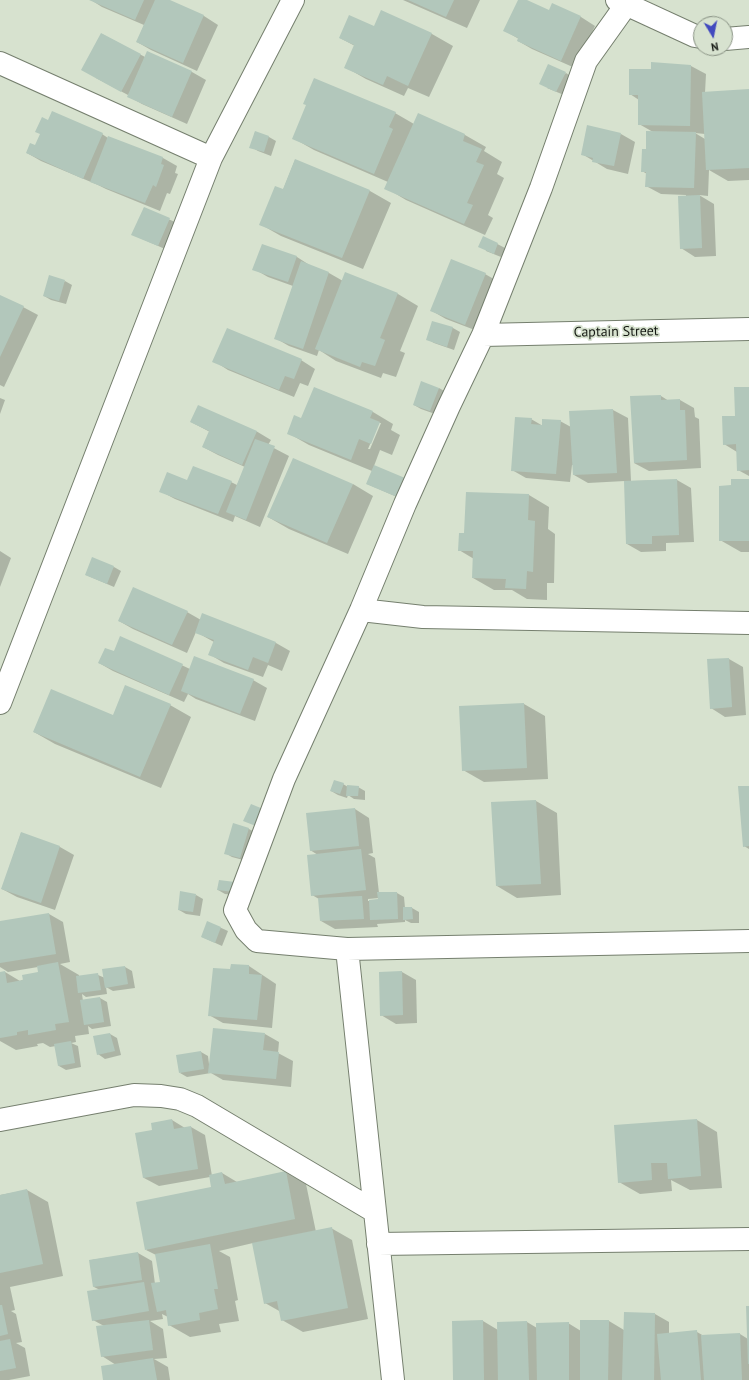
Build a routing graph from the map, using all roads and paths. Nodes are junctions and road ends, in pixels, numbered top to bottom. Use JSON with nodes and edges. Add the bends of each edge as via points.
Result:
{"nodes":[{"id":1,"x":293,"y":0,"type":"edge"},
{"id":2,"x":621,"y":3,"type":"edge"},
{"id":3,"x":693,"y":35,"type":"edge"},
{"id":4,"x":749,"y":37,"type":"edge"},
{"id":5,"x":733,"y":38,"type":"edge"},
{"id":6,"x":0,"y":63,"type":"edge"},
{"id":7,"x":211,"y":158,"type":"junction"},
{"id":8,"x":749,"y":328,"type":"edge"},
{"id":9,"x":483,"y":335,"type":"junction"},
{"id":10,"x":361,"y":610,"type":"junction"},
{"id":11,"x":749,"y":623,"type":"edge"},
{"id":12,"x":0,"y":703,"type":"edge"},
{"id":13,"x":749,"y":941,"type":"edge"},
{"id":14,"x":347,"y":949,"type":"junction"},
{"id":15,"x":0,"y":1120,"type":"edge"},
{"id":16,"x":374,"y":1211,"type":"junction"},
{"id":17,"x":749,"y":1239,"type":"edge"},
{"id":18,"x":378,"y":1244,"type":"junction"},
{"id":19,"x":393,"y":1380,"type":"edge"}],
"edges":[{"from":1,"to":7,"type":"street"},
{"from":2,"to":3,"type":"street"},
{"from":2,"to":9,"type":"street","via":[[586,61],[541,188]]},
{"from":4,"to":5,"type":"street"},
{"from":6,"to":7,"type":"street"},
{"from":7,"to":12,"type":"street"},
{"from":8,"to":9,"type":"street","name":"Captain Street"},
{"from":9,"to":10,"type":"street","via":[[405,504]]},
{"from":10,"to":11,"type":"street","via":[[423,617]]},
{"from":10,"to":14,"type":"street","via":[[284,779],[235,910],[246,930],[257,941]]},
{"from":13,"to":14,"type":"street"},
{"from":14,"to":16,"type":"street"},
{"from":15,"to":16,"type":"street","via":[[134,1095],[180,1099],[197,1106]]},
{"from":16,"to":18,"type":"street"},
{"from":17,"to":18,"type":"street"},
{"from":18,"to":19,"type":"street"}]}
